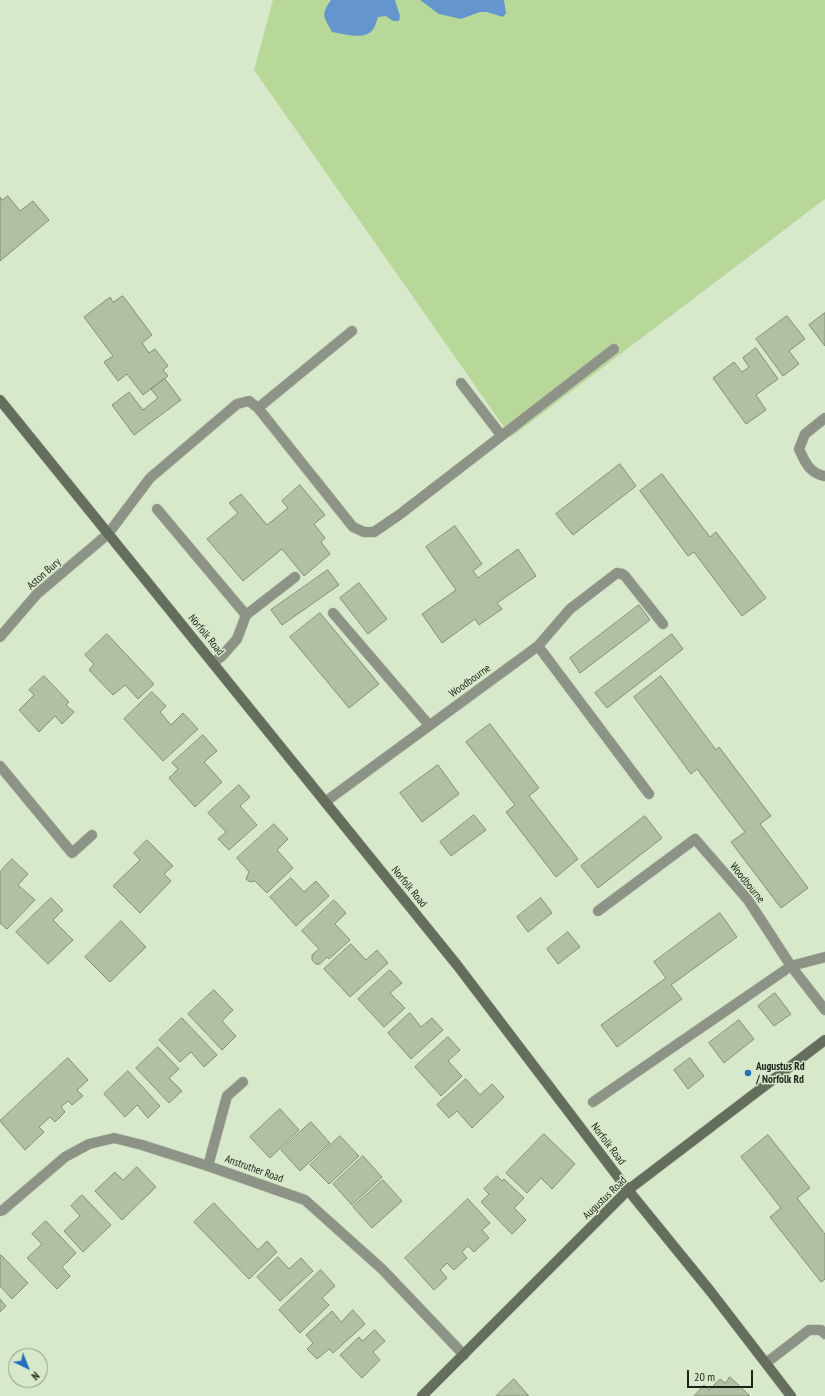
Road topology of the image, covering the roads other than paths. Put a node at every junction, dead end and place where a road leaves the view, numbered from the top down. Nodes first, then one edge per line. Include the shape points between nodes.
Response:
1 (352, 332) dead end
2 (614, 348) dead end
3 (461, 382) dead end
4 (0, 400) edge
5 (258, 408) junction
6 (825, 418) edge
7 (501, 436) junction
8 (825, 476) edge
9 (157, 509) dead end
10 (108, 534) junction
11 (295, 577) dead end
12 (333, 613) dead end
13 (246, 615) junction
14 (663, 624) dead end
15 (0, 637) edge
16 (538, 646) junction
17 (213, 663) junction
18 (429, 725) junction
19 (0, 766) edge
20 (649, 794) dead end
21 (325, 802) junction
22 (92, 835) dead end
23 (598, 912) dead end
24 (825, 957) edge
25 (791, 966) junction
26 (825, 1010) edge
27 (825, 1040) edge
28 (243, 1082) dead end
29 (592, 1102) dead end
30 (208, 1166) junction
31 (628, 1190) junction
32 (0, 1211) edge
33 (825, 1334) edge
34 (464, 1355) junction
35 (766, 1363) junction
36 (422, 1396) edge
37 (791, 1396) edge

1 - 5 street
2 - 7 street
3 - 7 street
4 - 10 main road, Norfolk Road
5 - 7 street via 353,527 364,532 374,532 399,515
5 - 10 street, Aston Bury via 249,401 237,404 150,478
6 - 8 street via 805,434 799,449 805,464 818,475
9 - 13 street
10 - 15 street, Aston Bury via 37,594
10 - 17 main road, Norfolk Road
11 - 13 street
12 - 18 street
13 - 17 street via 237,639
14 - 16 street, Woodbourne via 625,576 617,574 570,609
16 - 18 street, Woodbourne
16 - 20 street
17 - 21 main road, Norfolk Road
18 - 21 street, Woodbourne
19 - 22 street via 72,853
21 - 31 main road, Norfolk Road via 457,965
23 - 25 street, Woodbourne via 695,839 748,900
24 - 25 street
25 - 26 street, Woodbourne
25 - 29 street
27 - 31 main road, Augustus Road
28 - 30 street via 227,1096
30 - 32 street, Anstruther Road via 114,1138 89,1144 65,1157
30 - 34 street, Anstruther Road via 305,1200 382,1269
31 - 34 main road, Augustus Road
31 - 35 main road, Norfolk Road
33 - 35 street via 821,1330 809,1330
34 - 36 main road, Augustus Road
35 - 37 main road, Norfolk Road

